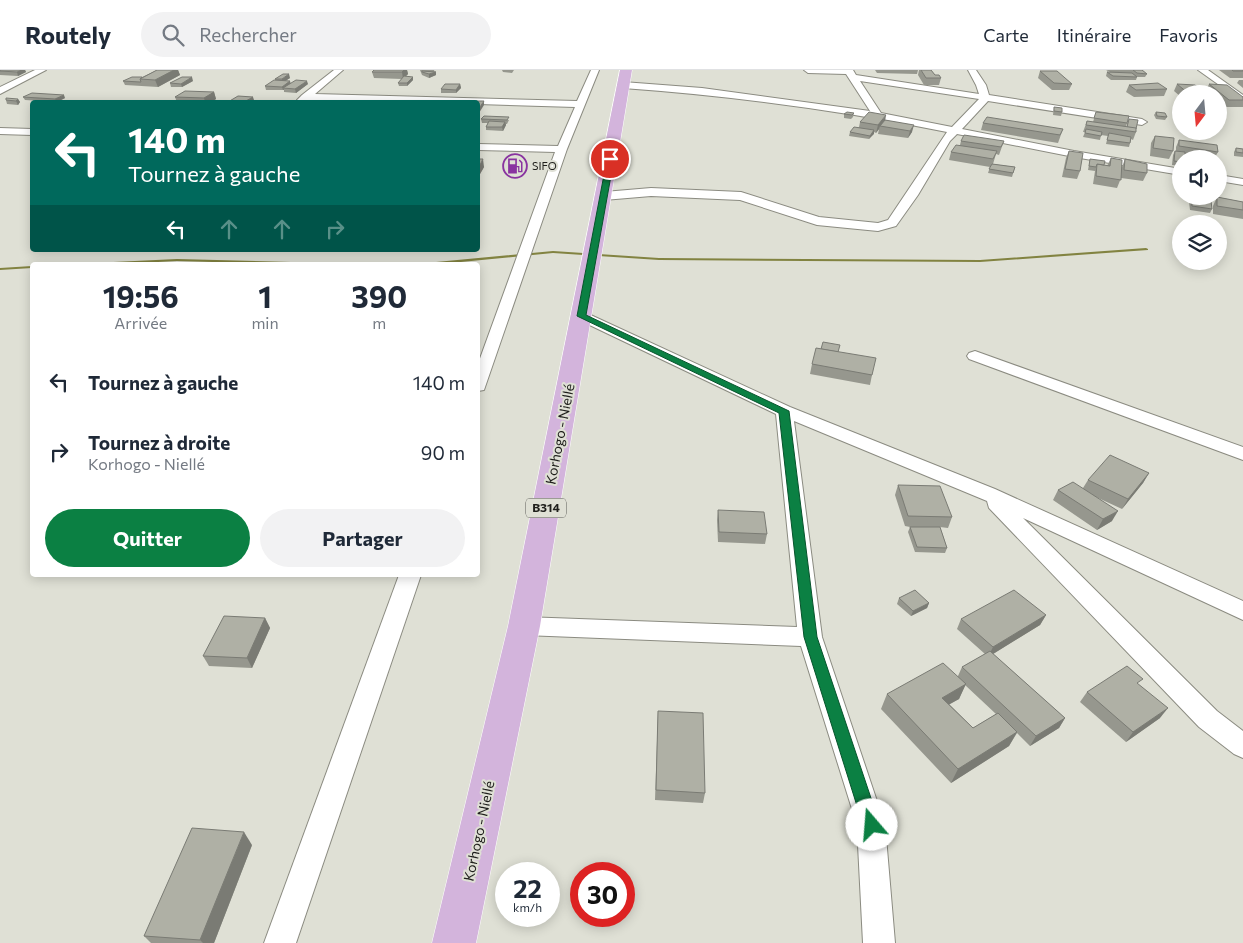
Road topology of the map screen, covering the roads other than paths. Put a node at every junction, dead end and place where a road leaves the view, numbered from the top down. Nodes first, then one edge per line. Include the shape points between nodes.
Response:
1 (42, 70) edge
2 (339, 70) edge
3 (595, 70) edge
4 (808, 70) edge
5 (972, 70) edge
6 (1202, 70) edge
7 (850, 72) edge
8 (624, 77) edge
9 (0, 91) edge
10 (985, 99) junction
11 (1243, 99) edge
12 (302, 100) edge
13 (480, 103) edge
14 (580, 104) junction
15 (878, 115) junction
16 (1142, 122) dead end
17 (955, 130) junction
18 (0, 131) edge
19 (30, 132) edge
20 (480, 147) edge
21 (562, 149) junction
22 (1172, 170) edge
23 (1227, 179) edge
24 (1243, 182) edge
25 (604, 196) junction
26 (582, 316) junction
27 (975, 356) dead end
28 (480, 380) edge
29 (784, 411) junction
30 (1243, 454) edge
31 (988, 494) junction
32 (409, 577) edge
33 (1243, 611) edge
34 (524, 626) junction
35 (810, 637) junction
36 (1243, 746) edge
37 (280, 943) edge
38 (454, 943) edge
39 (879, 943) edge

1 - 9 street
2 - 12 street
3 - 14 street
4 - 7 street
5 - 10 street
6 - 11 street
7 - 10 street
7 - 15 street
8 - 15 street
8 - 25 main road, Korhogo - Niellé / B314
10 - 16 street
10 - 17 street
13 - 14 street
14 - 21 street
15 - 17 street
17 - 22 street
17 - 25 street via 892,223 878,228 816,221 741,196 651,192
18 - 19 street
20 - 21 street
21 - 28 street
23 - 24 street
25 - 26 main road, Korhogo - Niellé / B314
26 - 29 street
26 - 34 main road, Korhogo - Niellé / B314
27 - 30 street
29 - 31 street
29 - 35 street
31 - 33 street
31 - 36 street via 1208,719
32 - 37 street
34 - 35 street
34 - 38 main road, Korhogo - Niellé / B314
35 - 39 street via 872,825

